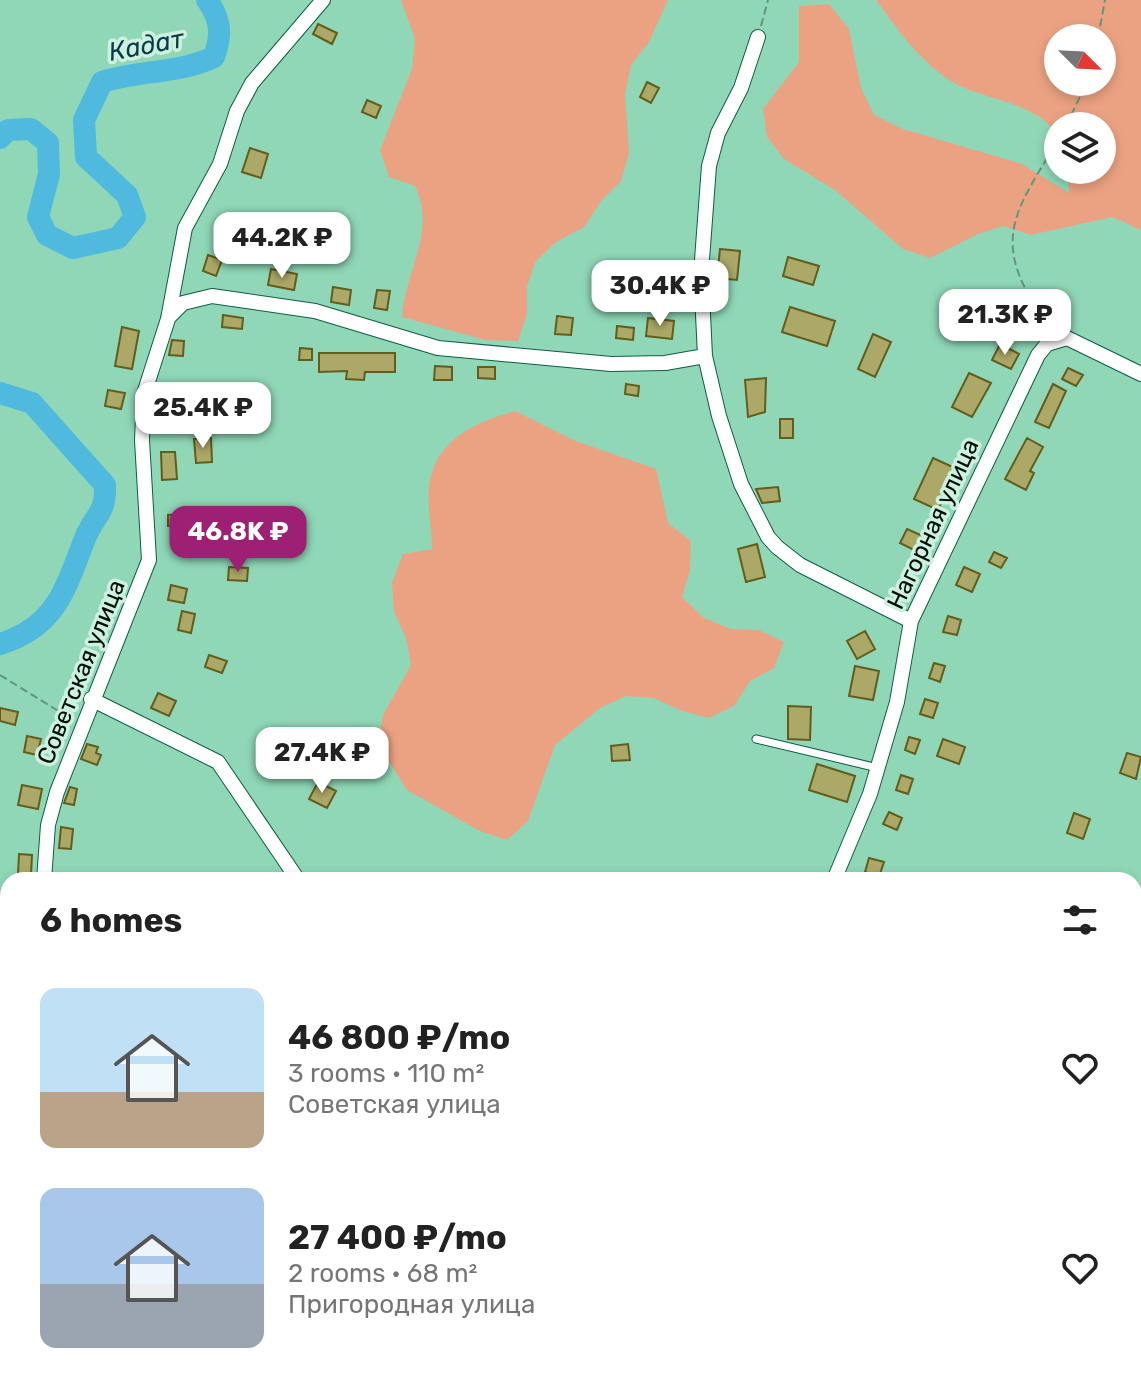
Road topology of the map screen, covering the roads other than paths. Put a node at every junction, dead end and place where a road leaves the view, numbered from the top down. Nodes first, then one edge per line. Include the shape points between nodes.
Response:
1 (323, 0) edge
2 (758, 37) road end
3 (168, 319) junction
4 (705, 356) junction
5 (1141, 374) edge
6 (911, 621) junction
7 (91, 699) junction
8 (756, 739) dead end
9 (878, 768) junction
10 (45, 872) edge
11 (293, 872) edge
12 (838, 872) edge

1 - 3 street, Советская улица via 252,83 237,111 220,164 185,228
2 - 4 street via 709,166 701,273
3 - 4 street via 183,303 212,296 315,311 438,348 611,364
3 - 7 street, Советская улица via 150,366 142,416 149,560
4 - 6 street via 741,484 768,537 800,565
5 - 6 street, Нагорная улица via 1078,341 1057,338 1038,355
6 - 9 street, Нагорная улица via 897,702
7 - 10 street, Советская улица via 48,825
7 - 11 street via 218,762
8 - 9 lane
9 - 12 street, Нагорная улица

